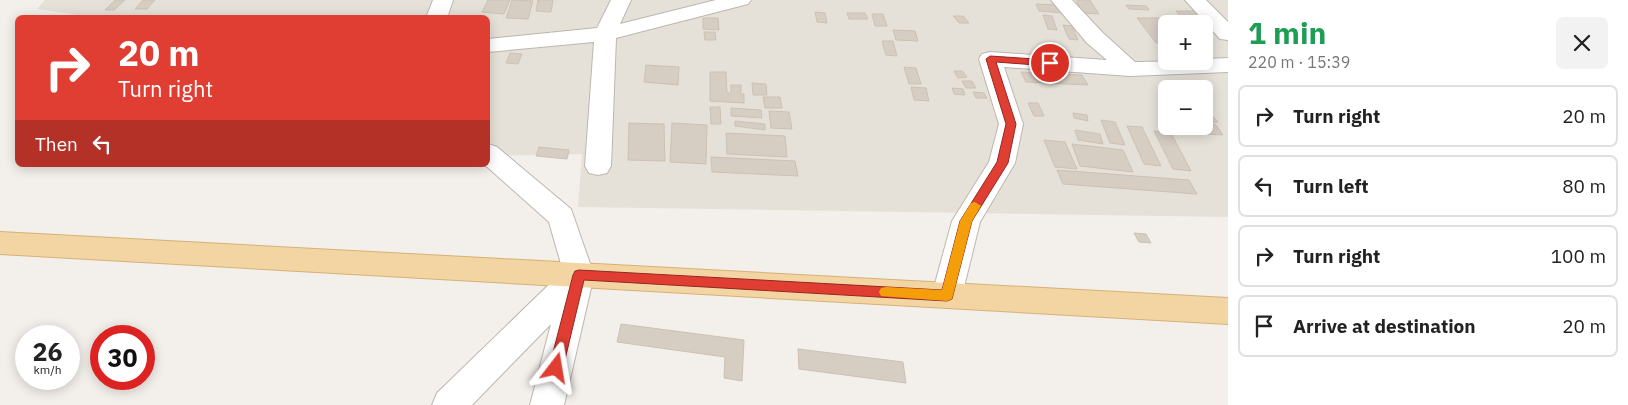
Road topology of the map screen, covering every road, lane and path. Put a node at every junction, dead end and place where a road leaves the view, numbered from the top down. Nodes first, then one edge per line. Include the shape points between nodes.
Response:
1 (443, 0) edge
2 (621, 0) edge
3 (740, 0) edge
4 (1061, 0) edge
5 (1196, 0) edge
6 (437, 15) edge
7 (605, 34) junction
8 (1228, 34) edge
9 (490, 44) edge
10 (1228, 65) edge
11 (1130, 69) junction
12 (490, 155) edge
13 (598, 166) dead end
14 (0, 243) edge
15 (579, 275) junction
16 (947, 295) junction
17 (1228, 311) edge
18 (449, 405) edge
19 (547, 405) edge

1 - 6 street
2 - 7 street
3 - 7 street
4 - 11 street via 1095,38
5 - 8 street
7 - 9 street
7 - 13 street
10 - 11 street
11 - 16 street via 990,59 1011,124 1002,163 966,221
12 - 15 street via 561,217
14 - 15 main road
15 - 16 main road
15 - 18 street
15 - 19 street
16 - 17 main road

